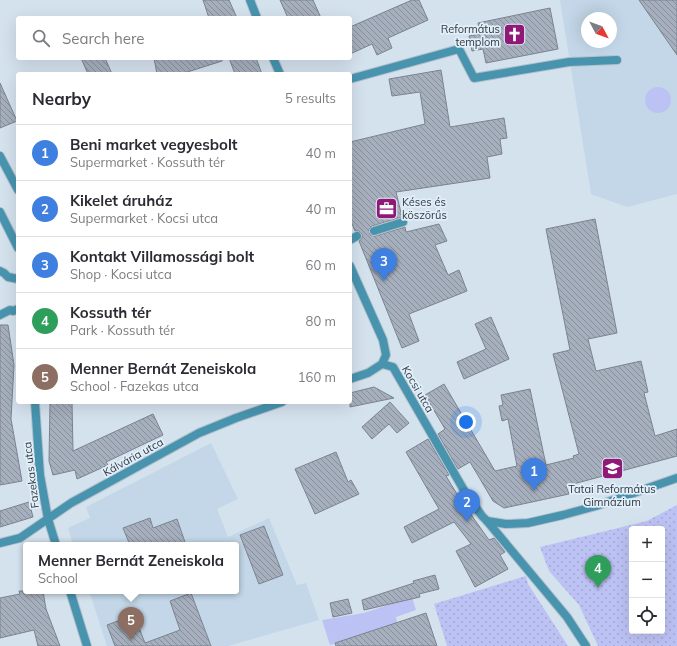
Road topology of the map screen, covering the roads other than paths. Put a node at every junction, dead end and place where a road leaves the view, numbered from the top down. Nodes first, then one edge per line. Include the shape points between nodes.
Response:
1 (250, 0) edge
2 (256, 16) edge
3 (274, 60) edge
4 (617, 60) dead end
5 (279, 72) edge
6 (352, 78) edge
7 (0, 156) edge
8 (16, 186) edge
9 (0, 212) edge
10 (403, 222) dead end
11 (374, 231) dead end
12 (16, 244) edge
13 (352, 270) edge
14 (0, 272) edge
15 (16, 279) edge
16 (16, 309) edge
17 (0, 315) edge
18 (382, 364) junction
19 (352, 378) edge
20 (35, 404) edge
21 (276, 404) edge
22 (677, 478) edge
23 (48, 519) junction
24 (487, 520) junction
25 (55, 542) edge
26 (0, 543) edge
27 (71, 594) edge
28 (87, 646) edge
29 (586, 646) edge

1 - 2 street
3 - 5 street
4 - 6 street via 569,62 474,78 459,49
7 - 8 street
9 - 12 street
10 - 11 street
13 - 18 street via 383,340 386,355
14 - 15 street
16 - 17 street
18 - 19 street via 368,373
18 - 24 street, Kocsi utca via 393,367 465,492
20 - 23 street, Fazekas utca via 40,475
21 - 23 street, Kálvária utca via 199,433 71,503
22 - 24 street via 596,506 528,523 506,524
23 - 25 street, Fazekas utca
23 - 26 street, Kálvária utca via 20,538
24 - 29 street, Kocsi utca via 567,617
27 - 28 street

